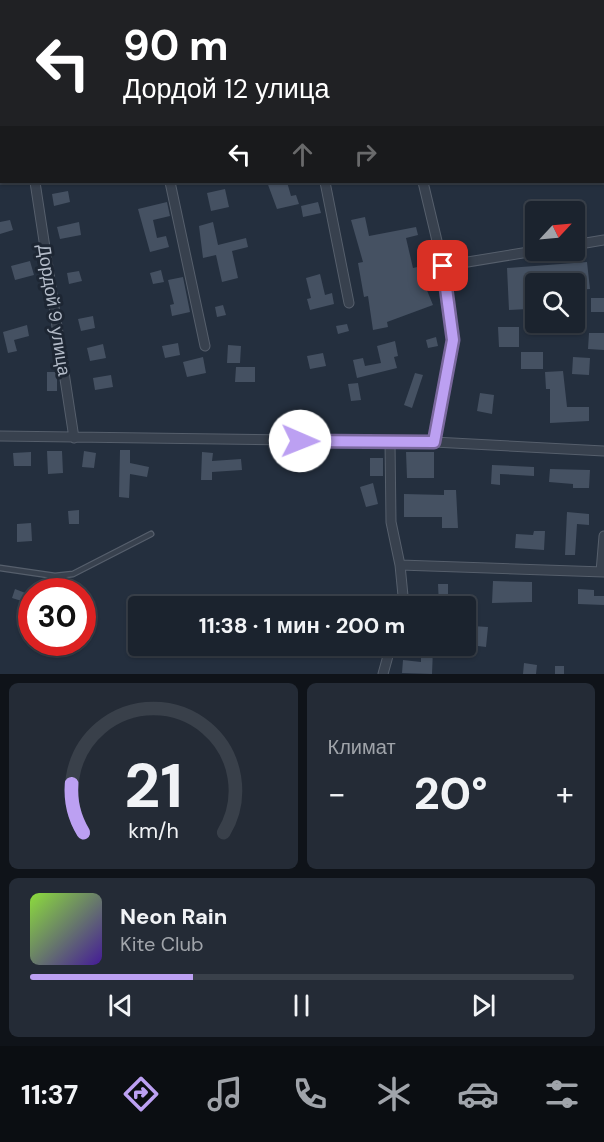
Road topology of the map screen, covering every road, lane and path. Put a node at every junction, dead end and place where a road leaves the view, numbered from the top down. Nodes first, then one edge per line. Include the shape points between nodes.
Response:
1 (35, 183) edge
2 (170, 183) edge
3 (325, 183) edge
4 (423, 183) edge
5 (604, 240) edge
6 (585, 243) edge
7 (525, 253) edge
8 (443, 266) junction
9 (349, 303) dead end
10 (205, 346) dead end
11 (0, 436) edge
12 (74, 438) junction
13 (390, 442) junction
14 (434, 442) junction
15 (604, 451) edge
16 (151, 534) dead end
17 (604, 536) edge
18 (400, 565) junction
19 (0, 567) edge
20 (603, 572) edge
21 (403, 596) edge
22 (388, 656) edge
23 (383, 674) edge

1 - 12 street, Дордой 9 улица
2 - 10 street
3 - 9 street
4 - 8 street
5 - 6 street
7 - 8 street
8 - 14 street via 453,340
11 - 12 street
12 - 13 street
13 - 14 street
13 - 18 street via 391,522
14 - 15 street
16 - 19 lane via 73,574 55,576
17 - 20 street
18 - 20 street
18 - 21 street
22 - 23 street

